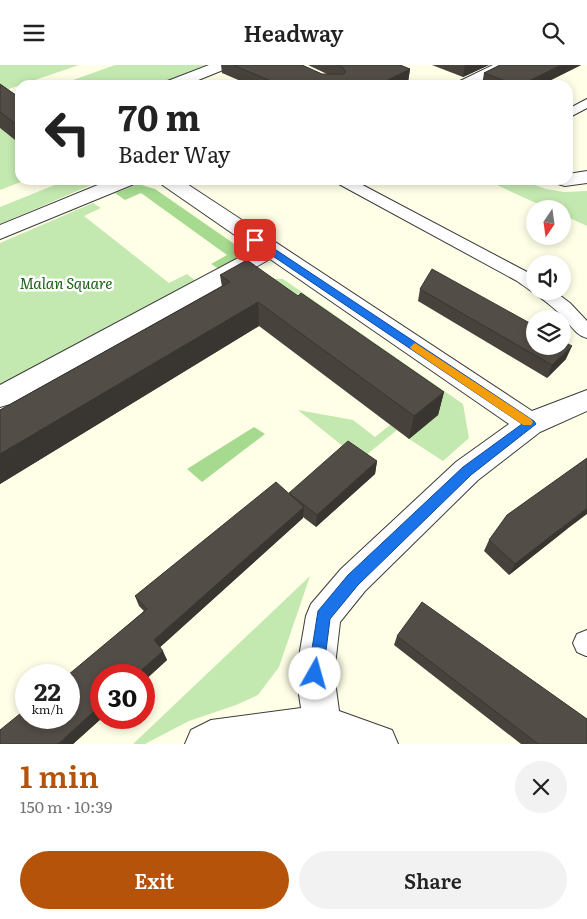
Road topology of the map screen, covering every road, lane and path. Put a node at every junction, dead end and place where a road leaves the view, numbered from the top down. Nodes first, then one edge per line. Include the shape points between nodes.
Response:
1 (223, 65) edge
2 (505, 65) edge
3 (184, 80) edge
4 (474, 80) edge
5 (587, 103) edge
6 (573, 111) edge
7 (587, 177) edge
8 (573, 179) edge
9 (115, 185) edge
10 (175, 185) edge
11 (351, 185) edge
12 (0, 233) edge
13 (270, 250) junction
14 (526, 279) edge
15 (554, 300) edge
16 (587, 332) edge
17 (0, 397) edge
18 (587, 400) edge
19 (530, 424) junction
20 (322, 725) junction
21 (205, 744) edge
22 (378, 744) edge

1 - 3 street
2 - 4 street
5 - 6 lane
7 - 8 street
9 - 12 street
10 - 13 street
11 - 14 lane
13 - 17 street
13 - 19 street
15 - 16 lane
18 - 19 street
19 - 20 street via 467,471 353,580 323,616 315,674
20 - 21 street via 211,739
20 - 22 street

